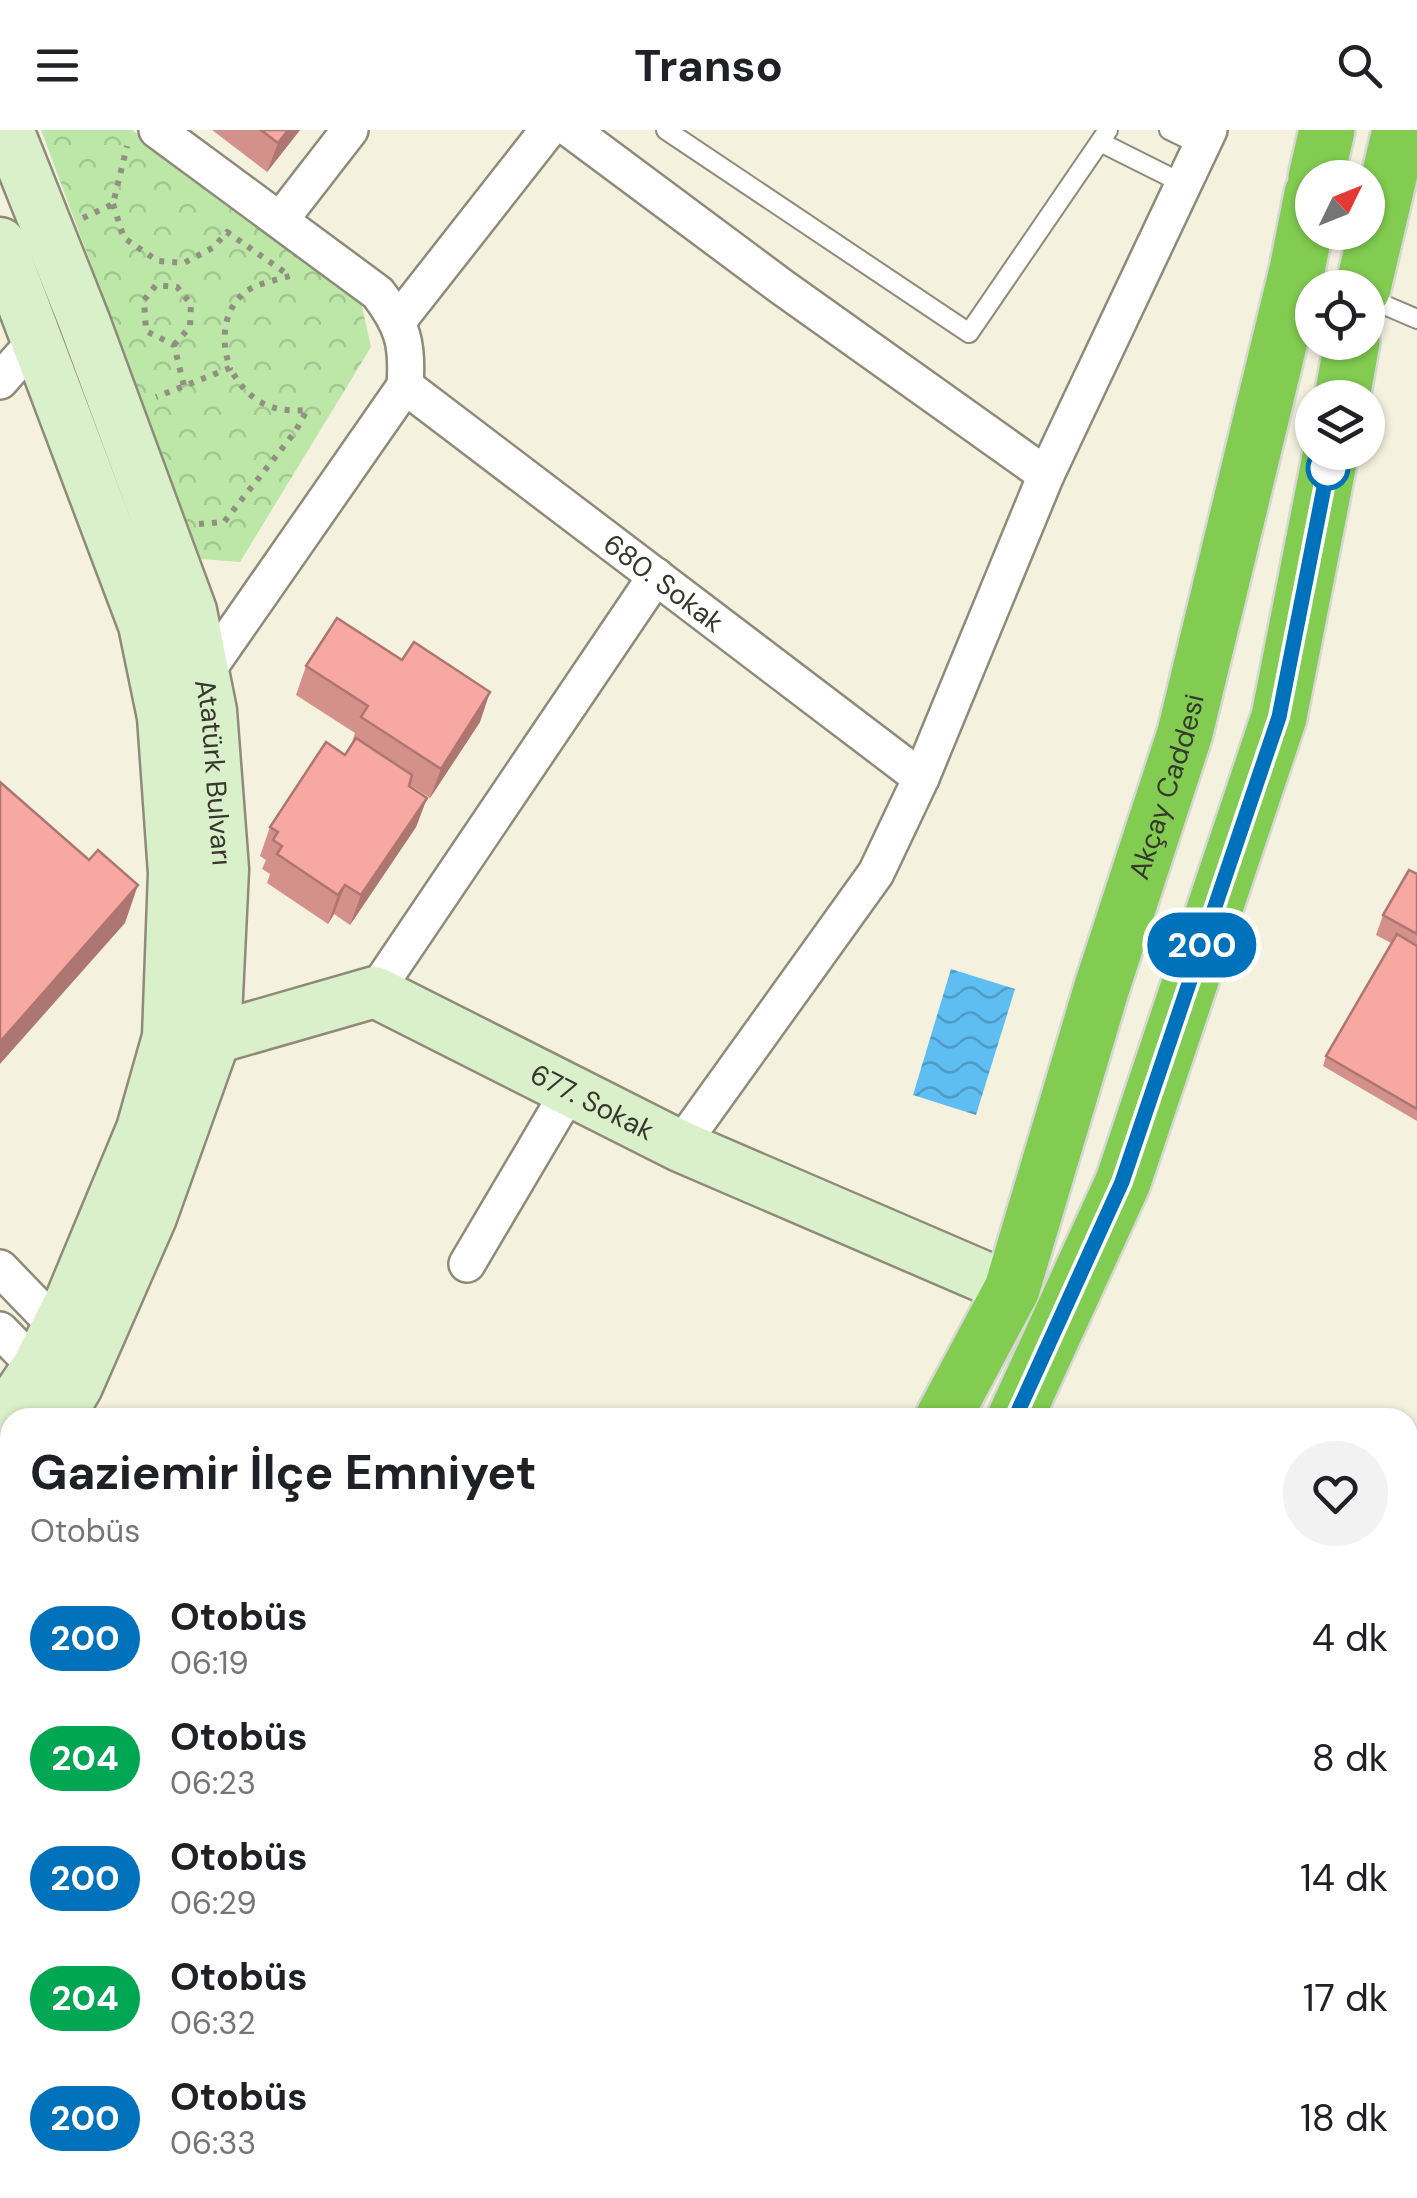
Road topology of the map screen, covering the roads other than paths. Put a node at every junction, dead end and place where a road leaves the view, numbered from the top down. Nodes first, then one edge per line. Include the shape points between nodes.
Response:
1 (8, 130) edge
2 (157, 130) edge
3 (350, 130) edge
4 (548, 130) edge
5 (572, 130) edge
6 (666, 130) edge
7 (1170, 130) edge
8 (1326, 130) edge
9 (1400, 130) edge
10 (1104, 136) edge
11 (1205, 138) edge
12 (1320, 160) edge
13 (1184, 184) junction
14 (280, 219) junction
15 (0, 242) edge
16 (1302, 250) edge
17 (1367, 270) edge
18 (1385, 305) edge
19 (1417, 319) edge
20 (398, 321) junction
21 (38, 338) junction
22 (0, 381) edge
23 (405, 386) junction
24 (1327, 470) edge
25 (1046, 474) junction
26 (656, 576) junction
27 (206, 672) junction
28 (922, 778) junction
29 (374, 992) junction
30 (192, 1037) junction
31 (568, 1093) junction
32 (680, 1146) junction
33 (466, 1264) dead end
34 (0, 1268) edge
35 (1012, 1289) junction
36 (0, 1330) edge
37 (47, 1348) junction
38 (10, 1408) edge
39 (64, 1408) edge
40 (948, 1408) edge
41 (1020, 1408) edge

1 - 27 street, Atatürk Bulvarı via 184,593
2 - 14 street
3 - 14 street
4 - 20 street
5 - 25 street
6 - 10 lane via 969,333
7 - 11 lane
8 - 12 highway
9 - 17 highway
10 - 13 lane
11 - 13 street
13 - 25 street
14 - 20 street via 378,293
15 - 21 street, Atatürk Bulvarı
16 - 35 highway, Akçay Caddesi via 1184,732
18 - 19 lane
20 - 23 street via 407,354
21 - 22 street
21 - 30 street, Atatürk Bulvarı via 144,625 163,716
23 - 26 street, 680. Sokak
23 - 27 street
24 - 41 highway via 1279,717 1122,1182
25 - 28 street
26 - 28 street, 680. Sokak
26 - 29 street
27 - 30 street, Atatürk Bulvarı via 224,870
28 - 32 street via 876,873
29 - 30 street
29 - 31 street, 677. Sokak
30 - 37 street, Atatürk Bulvarı via 142,1129
30 - 39 street, Atatürk Bulvarı via 152,1217
31 - 32 street, 677. Sokak
31 - 33 street
32 - 35 street, 677. Sokak
34 - 37 street
35 - 40 highway, Akçay Caddesi
36 - 37 street
37 - 38 street, Atatürk Bulvarı

